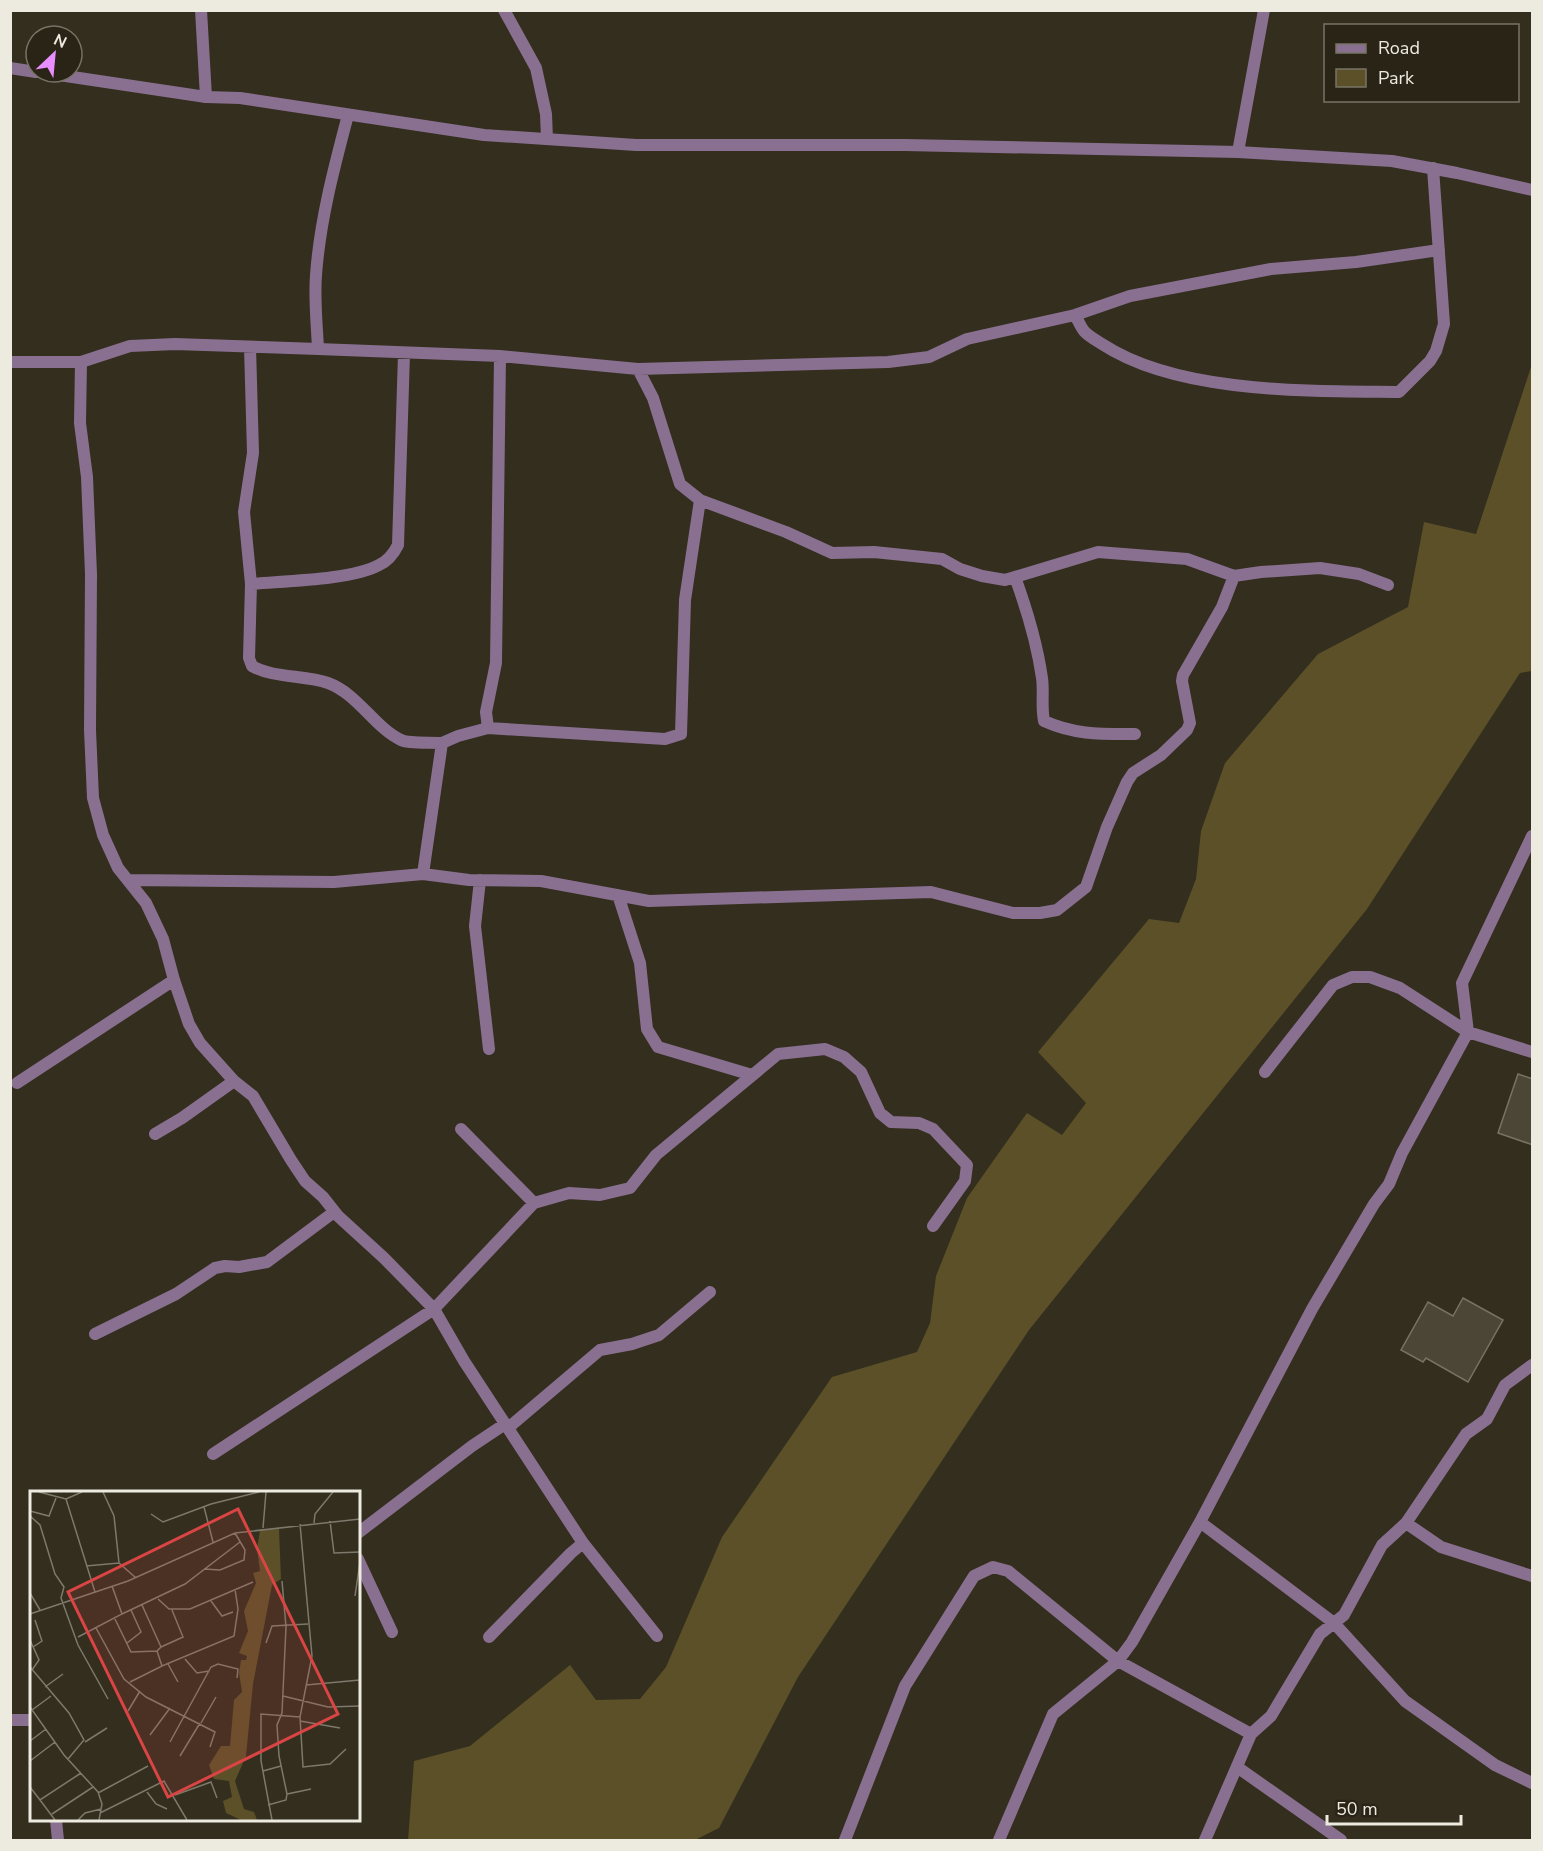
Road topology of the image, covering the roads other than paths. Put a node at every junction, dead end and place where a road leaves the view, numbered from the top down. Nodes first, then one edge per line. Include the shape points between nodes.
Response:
1 (201, 10) edge
2 (504, 10) edge
3 (1264, 10) edge
4 (84, 79) edge
5 (206, 97) junction
6 (348, 116) junction
7 (547, 139) junction
8 (1238, 152) junction
9 (1433, 168) junction
10 (1533, 190) edge
11 (1439, 250) junction
12 (1075, 315) junction
13 (250, 347) junction
14 (318, 349) junction
15 (404, 354) junction
16 (500, 356) junction
17 (10, 362) edge
18 (81, 362) junction
19 (638, 369) junction
20 (700, 500) junction
21 (1234, 576) junction
22 (1015, 577) junction
23 (251, 584) junction
24 (1388, 585) dead end
25 (488, 728) junction
26 (1135, 734) dead end
27 (442, 743) junction
28 (1533, 836) edge
29 (423, 874) junction
30 (128, 880) junction
31 (480, 880) junction
32 (618, 895) junction
33 (174, 980) junction
34 (1468, 1032) junction
35 (489, 1048) dead end
36 (1533, 1052) edge
37 (1265, 1072) dead end
38 (752, 1076) junction
39 (234, 1081) junction
40 (17, 1083) dead end
41 (461, 1129) dead end
42 (155, 1134) dead end
43 (534, 1203) junction
44 (334, 1212) junction
45 (933, 1226) dead end
46 (710, 1292) dead end
47 (434, 1310) junction
48 (95, 1334) dead end
49 (1533, 1365) edge
50 (507, 1426) junction
51 (213, 1454) dead end
52 (1200, 1522) junction
53 (1406, 1523) junction
54 (360, 1531) edge
55 (583, 1543) junction
56 (360, 1564) edge
57 (1533, 1576) edge
58 (1334, 1623) junction
59 (392, 1632) dead end
60 (657, 1636) dead end
61 (489, 1637) dead end
62 (1118, 1661) junction
63 (10, 1720) edge
64 (30, 1720) edge
65 (1251, 1734) junction
66 (1237, 1767) junction
67 (1533, 1784) edge
68 (56, 1821) edge
69 (58, 1840) edge
70 (845, 1840) edge
71 (999, 1840) edge
72 (1205, 1840) edge
73 (1341, 1840) edge

1 - 5 street
2 - 7 street via 536,68
3 - 8 street
4 - 5 street
5 - 6 street via 240,98
6 - 7 street via 484,135
6 - 14 street via 324,208 316,278
7 - 8 street via 636,145 905,145
8 - 9 street via 1392,161
9 - 10 street
9 - 11 street
11 - 12 street via 1271,269 1130,296
11 - 12 street via 1444,324 1430,362 1399,392 1294,391 1193,379 1117,354 1085,333
12 - 19 street via 967,339 929,357 888,362
13 - 14 street
13 - 18 street via 130,346
13 - 23 street via 252,453 244,512
14 - 15 street
15 - 16 street
15 - 23 street via 395,550 380,565 357,574
16 - 19 street
16 - 25 street via 496,663 486,712
17 - 18 street
18 - 30 street via 80,423 87,477 91,574 93,798 103,835
19 - 20 street via 653,398 680,484
20 - 22 street via 832,553 874,552 942,559 982,576 1005,580
20 - 25 street via 685,600 681,734 665,740
21 - 22 street via 1187,559 1098,552
21 - 24 street via 1320,568 1359,574
21 - 32 street via 1222,607 1182,681 1190,723 1187,730 1161,755 1133,773 1107,827 1086,887 1057,910 1013,913 931,892 649,901
22 - 26 street via 1033,630 1043,681 1044,721 1091,734
23 - 27 street via 252,666 330,684 402,740
25 - 27 street
27 - 29 street
28 - 34 street via 1462,983
29 - 30 street via 334,882
29 - 31 street
30 - 33 street via 146,903 163,939
31 - 32 street via 541,881
31 - 35 street via 475,926
32 - 38 street via 640,963 647,1029 658,1047
33 - 39 street via 200,1043
33 - 40 street
34 - 36 street
34 - 37 street via 1400,988 1370,977 1352,977 1333,985
34 - 52 street via 1389,1184 1312,1309
38 - 43 street via 656,1155 630,1188 600,1195 569,1193
38 - 45 street via 778,1054 825,1049 844,1057 861,1072 880,1113 891,1122 919,1123 933,1129 967,1165 965,1181
39 - 42 street
39 - 44 street via 254,1096 300,1174
41 - 43 street
43 - 47 street
44 - 47 street
44 - 48 street via 267,1262 215,1268 176,1294
46 - 50 street via 659,1335 600,1350
47 - 50 street
47 - 51 street
49 - 53 street via 1505,1385 1487,1419 1466,1434
50 - 54 street via 472,1446
50 - 55 street
52 - 58 street
52 - 62 street
53 - 57 street via 1442,1547
53 - 58 street via 1382,1545 1344,1615
55 - 60 street
55 - 61 street
56 - 59 street
58 - 65 street via 1320,1634 1271,1716
58 - 67 street via 1405,1701 1495,1765
62 - 65 street
62 - 70 street via 1008,1571 993,1567 974,1576 905,1686
62 - 71 street via 1053,1714
63 - 64 street
65 - 66 street
66 - 72 street
66 - 73 street
68 - 69 street

